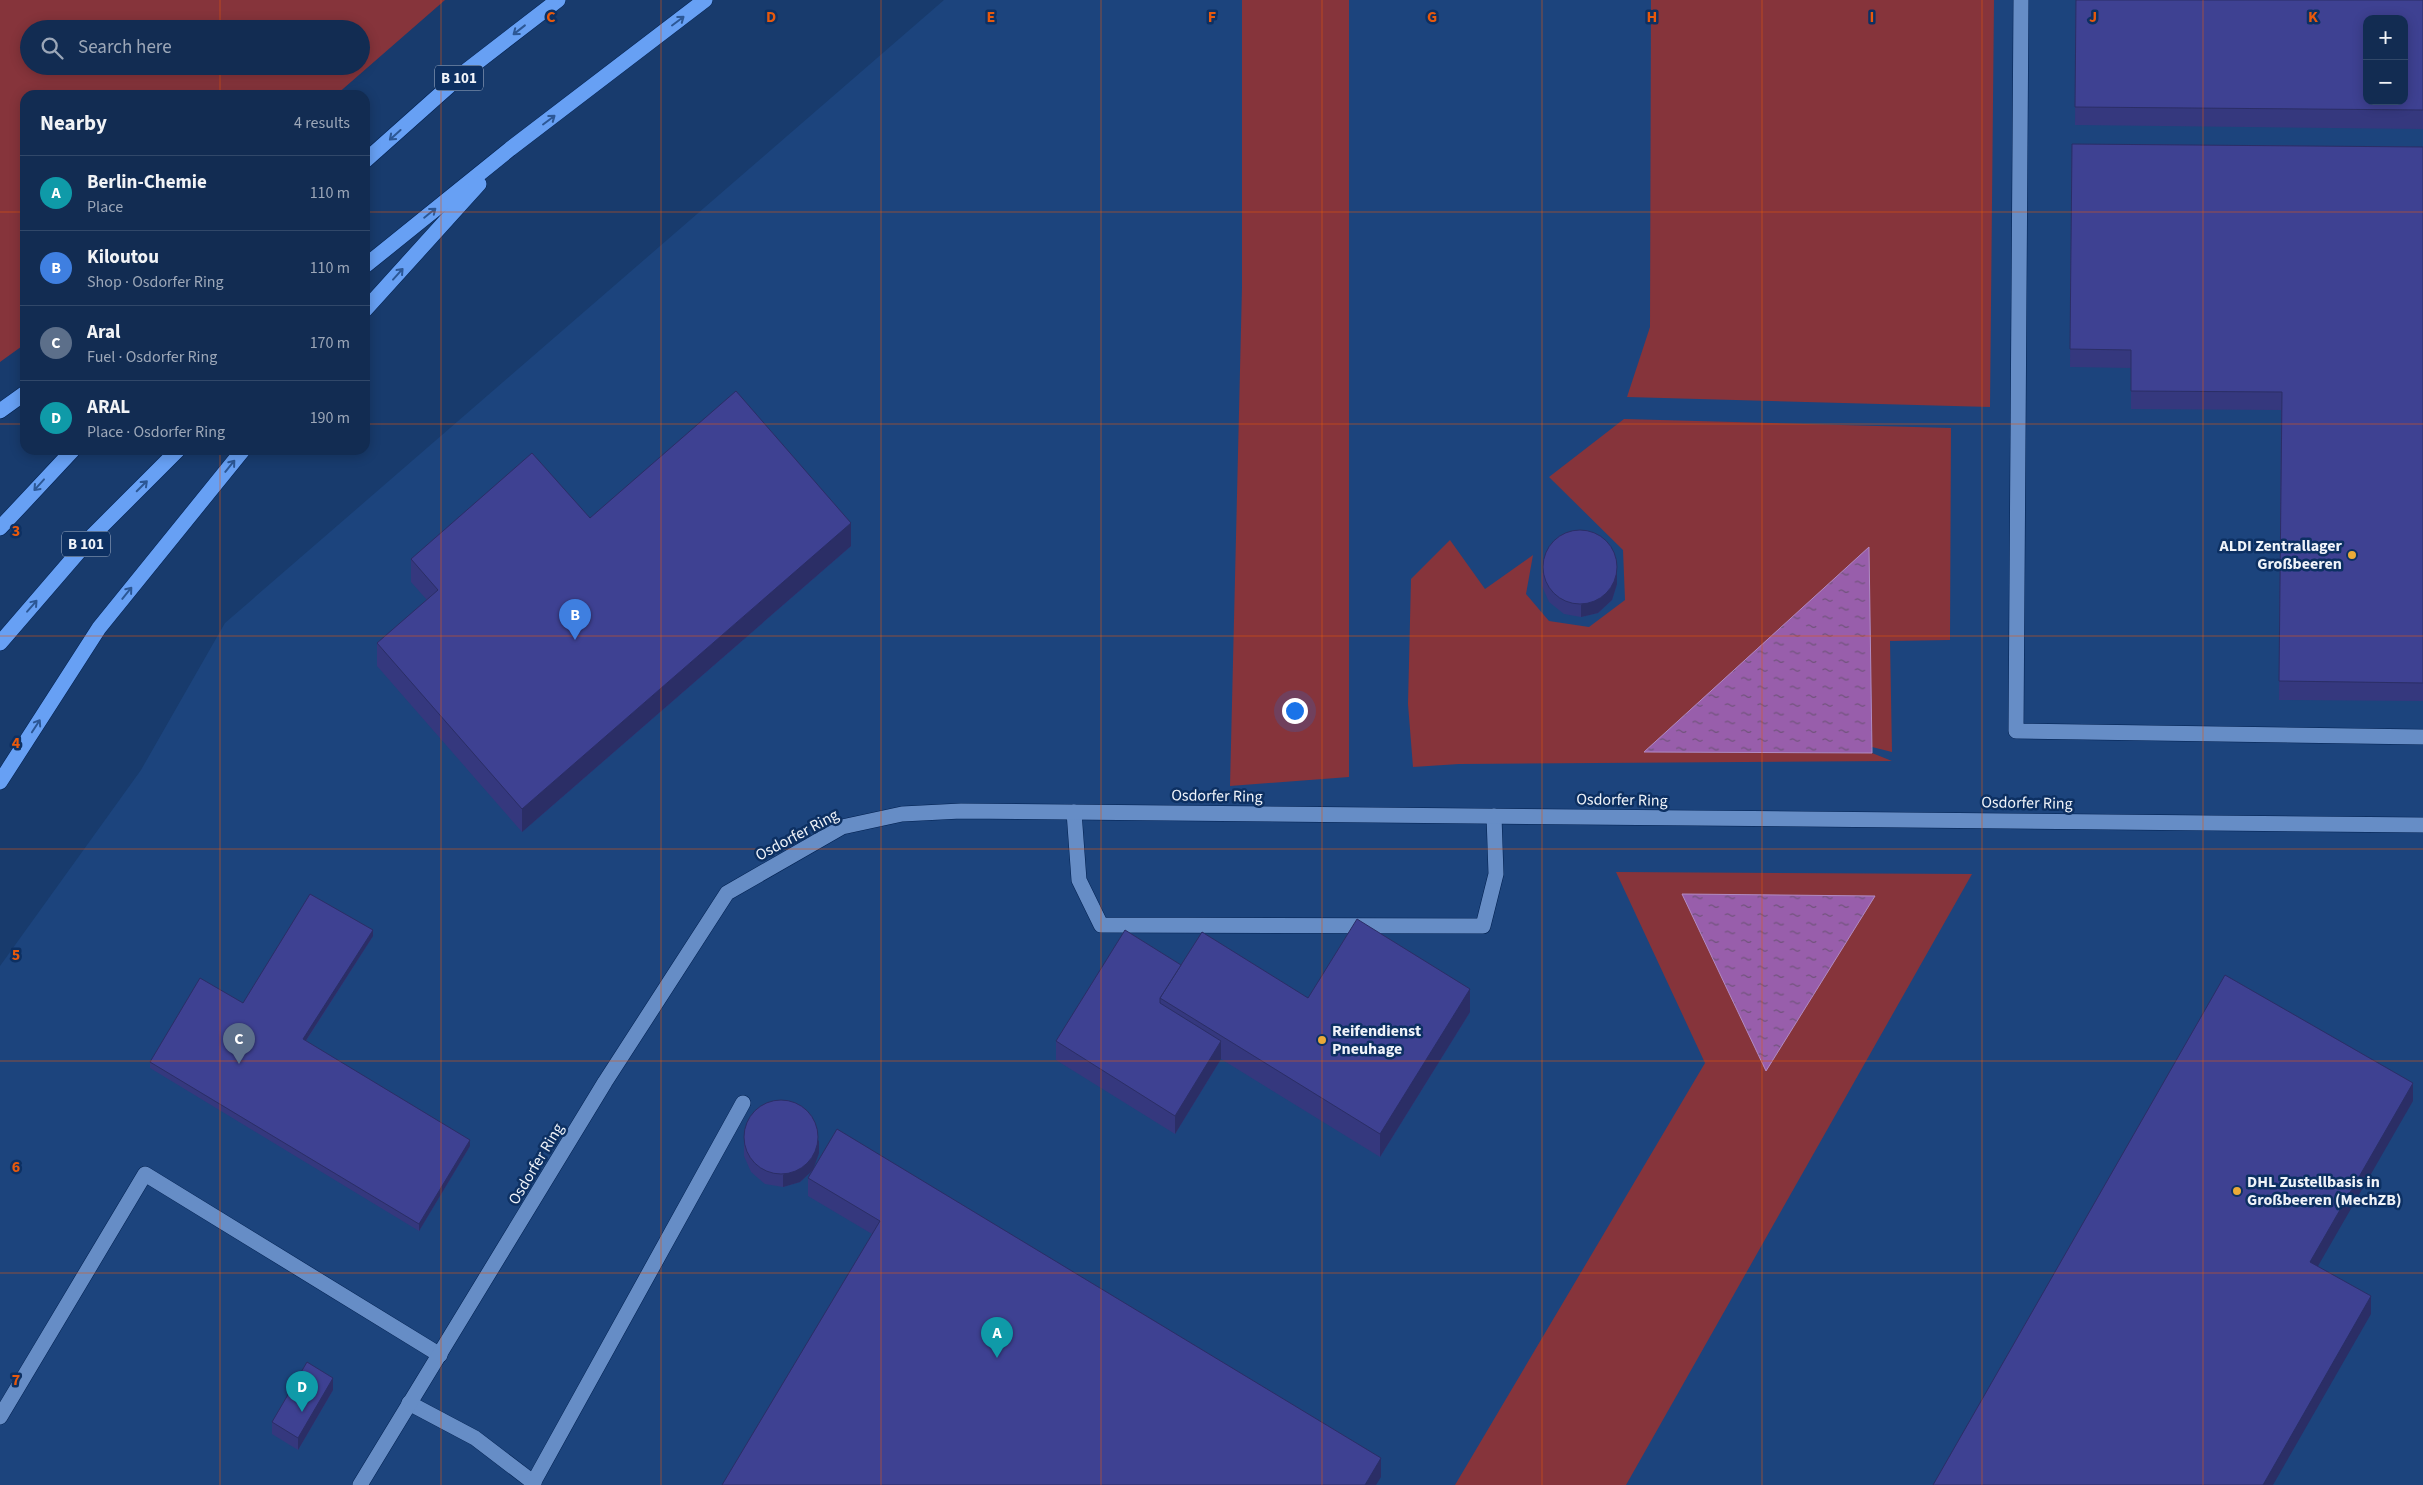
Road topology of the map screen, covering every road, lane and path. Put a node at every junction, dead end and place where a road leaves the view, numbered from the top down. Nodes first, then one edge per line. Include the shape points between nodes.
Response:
1 (558, 0) edge
2 (705, 0) edge
3 (2021, 0) edge
4 (510, 149) junction
5 (370, 157) edge
6 (370, 262) edge
7 (370, 304) edge
8 (20, 397) edge
9 (0, 411) edge
10 (68, 455) edge
11 (173, 455) edge
12 (239, 455) edge
13 (0, 528) edge
14 (0, 643) edge
15 (2423, 737) edge
16 (0, 782) edge
17 (1074, 812) junction
18 (1494, 816) junction
19 (2423, 825) edge
20 (743, 1103) dead end
21 (440, 1355) junction
22 (409, 1403) junction
23 (0, 1417) edge
24 (533, 1484) edge
25 (360, 1485) edge

1 -> 5 highway, B 101 via 466,71
4 -> 2 highway
3 - 15 street via 2016,731
6 -> 4 highway
7 -> 4 highway
8 - 9 highway
10 -> 13 highway
14 -> 11 highway, B 101 via 94,534
16 -> 12 highway via 99,628
17 - 18 street, Osdorfer Ring
17 - 18 street via 1079,880 1101,926 1483,926 1496,874
17 - 21 street, Osdorfer Ring via 902,814 842,827 727,893 606,1082
18 - 19 street, Osdorfer Ring
20 - 24 street
21 - 22 street, Osdorfer Ring
21 - 23 street via 144,1174
22 - 24 street via 475,1438
22 - 25 street, Osdorfer Ring

